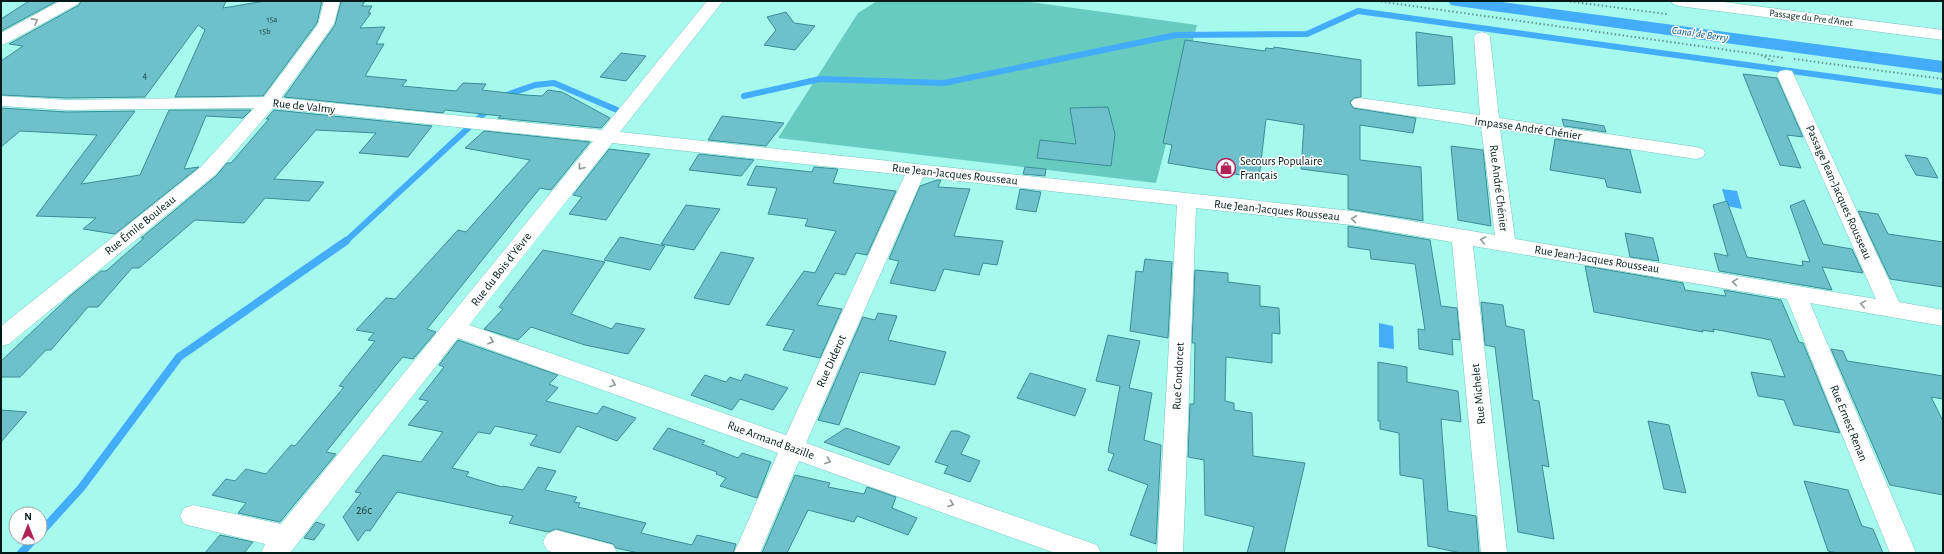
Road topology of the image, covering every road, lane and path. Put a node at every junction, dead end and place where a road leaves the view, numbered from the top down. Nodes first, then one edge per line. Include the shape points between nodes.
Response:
1 (72, 1) edge
2 (332, 1) edge
3 (715, 1) edge
4 (1377, 1) edge
5 (1679, 1) edge
6 (1478, 15) junction
7 (1481, 30) joint
8 (1943, 35) edge
9 (1, 40) edge
10 (1759, 54) junction
11 (1781, 69) joint
12 (1943, 79) edge
13 (1, 101) edge
14 (269, 102) junction
15 (1360, 103) dead end
16 (1490, 123) junction
17 (606, 136) junction
18 (1696, 153) dead end
19 (916, 170) junction
20 (1187, 200) junction
21 (1462, 236) junction
22 (1506, 244) junction
23 (1795, 292) junction
24 (1891, 309) junction
25 (1943, 318) edge
26 (454, 328) junction
27 (1, 338) edge
28 (792, 448) junction
29 (193, 516) dead end
30 (556, 542) dead end
31 (280, 545) edge
32 (604, 553) edge
33 (747, 553) edge
34 (1088, 553) edge
35 (1170, 553) edge
36 (1494, 553) edge
37 (1902, 553) edge

9 -> 1 street
2 - 14 street, Rue Émile Bouleau via 326,24
3 - 17 street, Rue du Bois d'Yèvre
4 - 6 path
5 - 8 street, Passage du Pre d’Anet
6 - 7 path
6 - 10 path
7 - 16 street, Rue André Chénier
10 - 11 path
10 - 12 path
11 - 24 street, Passage Jean-Jacques Rousseau
13 - 14 street, Rue de Valmy via 67,105
14 - 17 street, Rue de Valmy
14 - 27 street, Rue Émile Bouleau via 208,171
15 - 16 street, Impasse André Chénier
16 - 18 street, Impasse André Chénier
16 - 22 street, Rue André Chénier
17 - 19 street, Rue Jean-Jacques Rousseau
17 -> 26 street, Rue du Bois d'Yèvre
19 - 20 street, Rue Jean-Jacques Rousseau
19 - 28 street, Rue Diderot
21 -> 20 street, Rue Jean-Jacques Rousseau via 1352,218
20 - 35 street, Rue Condorcet
22 -> 21 street, Rue Jean-Jacques Rousseau
21 - 36 street, Rue Michelet
23 -> 22 street, Rue Jean-Jacques Rousseau
24 -> 23 street, Rue Jean-Jacques Rousseau
23 - 37 street, Rue Ernest Renan
24 - 25 street, Rue Jean-Jacques Rousseau
26 -> 28 street, Rue Armand Bazille
26 - 31 street, Rue du Bois d'Yèvre
28 - 33 street, Rue Diderot
28 -> 34 street, Rue Armand Bazille
29 - 31 street, Rue du Bois d'Yèvre
30 - 32 street

